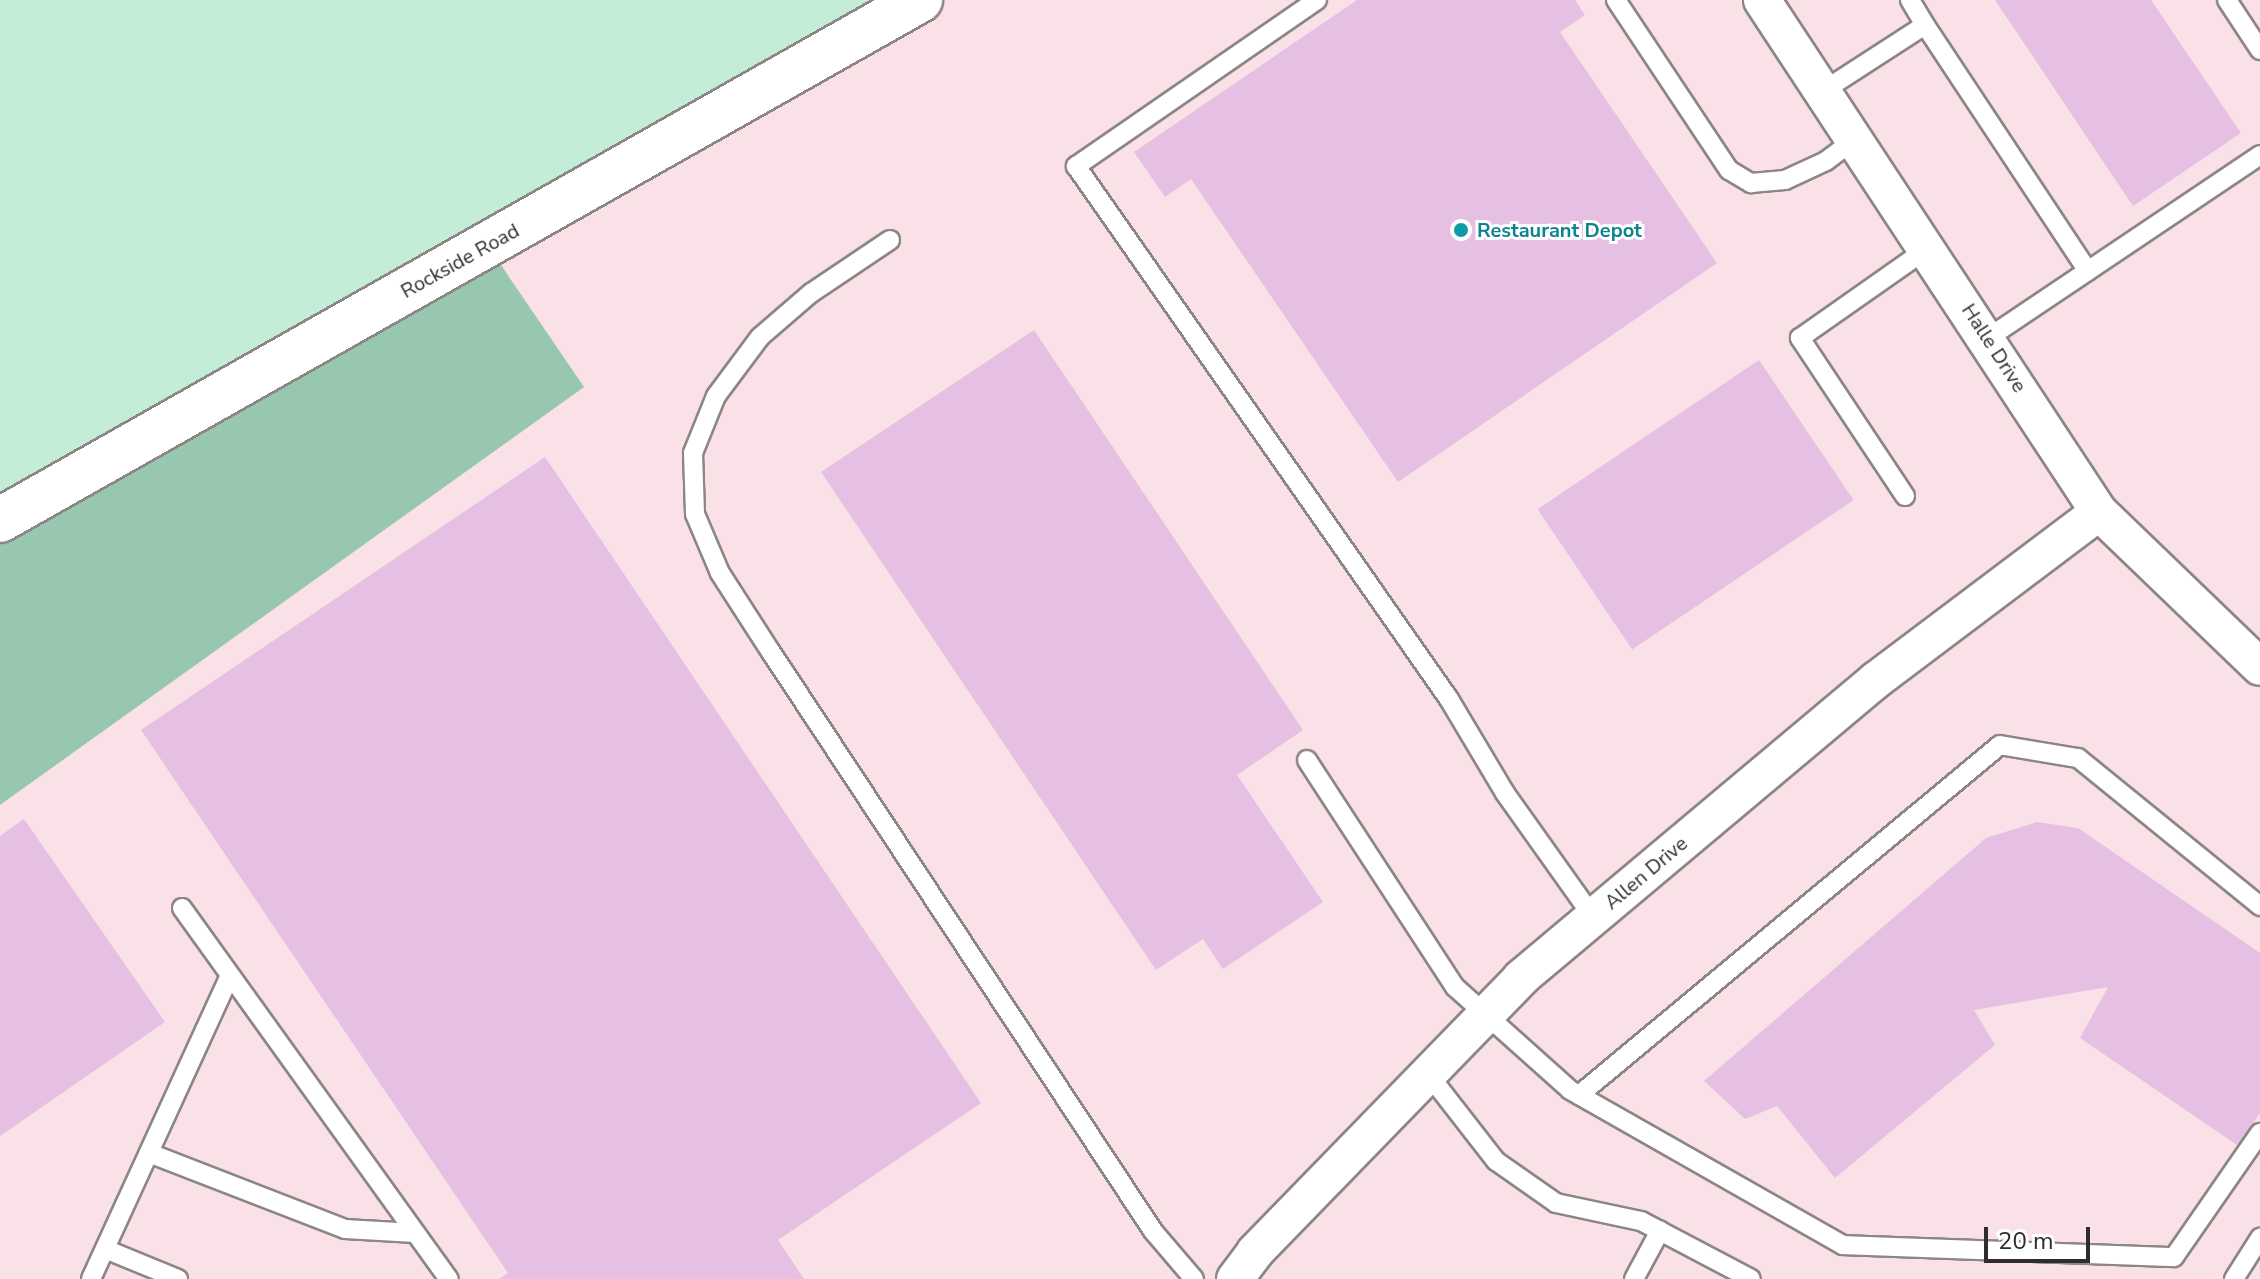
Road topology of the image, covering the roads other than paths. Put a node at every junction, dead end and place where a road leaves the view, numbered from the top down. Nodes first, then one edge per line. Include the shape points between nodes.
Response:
1 (920, 0) edge
2 (1317, 0) edge
3 (1616, 0) edge
4 (1762, 0) edge
5 (1910, 0) edge
6 (2227, 0) edge
7 (1925, 25) junction
8 (2260, 50) edge
9 (1823, 91) junction
10 (1855, 139) junction
11 (2260, 155) edge
12 (890, 240) dead end
13 (1928, 248) junction
14 (2088, 271) junction
15 (1988, 338) junction
16 (1905, 496) dead end
17 (2099, 512) junction
18 (0, 520) edge
19 (2260, 667) edge
20 (1307, 760) dead end
21 (2260, 906) edge
22 (182, 908) dead end
23 (1593, 917) junction
24 (229, 978) junction
25 (1487, 1015) junction
26 (1429, 1075) junction
27 (1579, 1095) junction
28 (2260, 1133) edge
29 (149, 1153) junction
30 (1660, 1231) junction
31 (415, 1233) junction
32 (2260, 1238) edge
33 (105, 1249) junction
34 (91, 1279) edge
35 (178, 1279) edge
36 (449, 1279) edge
37 (1194, 1279) edge
38 (1235, 1279) edge
39 (1634, 1279) edge
40 (1751, 1279) edge
41 (2234, 1279) edge

1 - 18 main road, Rockside Road
2 - 23 lane via 1076,166 1449,699 1505,793
3 - 10 lane via 1729,170 1751,183 1785,180 1826,161
4 - 9 street, Halle Drive
5 - 7 lane
6 - 8 lane
7 - 9 lane
7 - 14 lane
9 - 10 street, Halle Drive
10 - 13 street, Halle Drive
11 - 14 lane
12 - 37 lane via 811,293 760,337 716,396 693,453 695,514 720,573 762,639 1153,1231
13 - 15 street, Halle Drive
13 - 16 lane via 1800,338
14 - 15 lane
15 - 17 street, Halle Drive
17 - 19 street, Halle Drive
17 - 23 street, Allen Drive via 1876,680
20 - 25 lane via 1455,987
21 - 27 lane via 2078,758 2000,745
22 - 24 lane
23 - 25 street, Allen Drive via 1521,978
24 - 29 lane
24 - 31 lane
25 - 26 street, Allen Drive
25 - 27 lane
26 - 30 lane via 1496,1161 1556,1203 1641,1221
26 - 38 street, Allen Drive via 1255,1252
27 - 28 lane via 1843,1245 2174,1257
29 - 31 lane via 345,1229
29 - 33 lane
30 - 39 lane
30 - 40 lane
31 - 36 lane
32 - 41 lane
33 - 34 lane
33 - 35 lane

